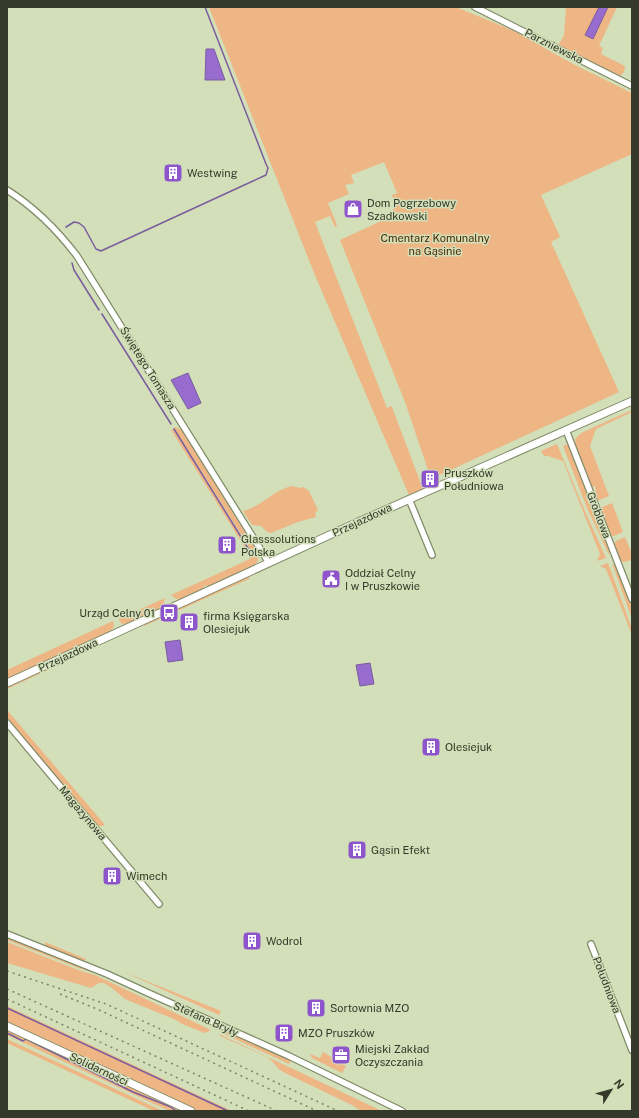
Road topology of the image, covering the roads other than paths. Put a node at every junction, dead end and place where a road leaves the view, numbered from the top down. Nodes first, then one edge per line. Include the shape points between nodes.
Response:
1 (475, 7) edge
2 (632, 86) edge
3 (7, 190) edge
4 (632, 401) edge
5 (566, 430) junction
6 (409, 499) junction
7 (432, 555) dead end
8 (269, 563) junction
9 (632, 599) edge
10 (7, 683) edge
11 (7, 723) edge
12 (159, 904) dead end
13 (7, 934) edge
14 (591, 944) dead end
15 (7, 1026) edge
16 (632, 1050) edge
17 (191, 1111) edge
18 (402, 1111) edge

1 - 2 street, Parzniewska
3 - 8 street, Świętego Tomasza via 51,225 77,256
4 - 5 street, Przejazdowa
5 - 6 street, Przejazdowa
5 - 9 street, Groblowa
6 - 7 street
6 - 8 street, Przejazdowa
8 - 10 street, Przejazdowa
11 - 12 street, Magazynowa
13 - 18 street, Stefana Bryły via 106,974 289,1056
14 - 16 street, Południowa
15 - 17 street, Solidarności

